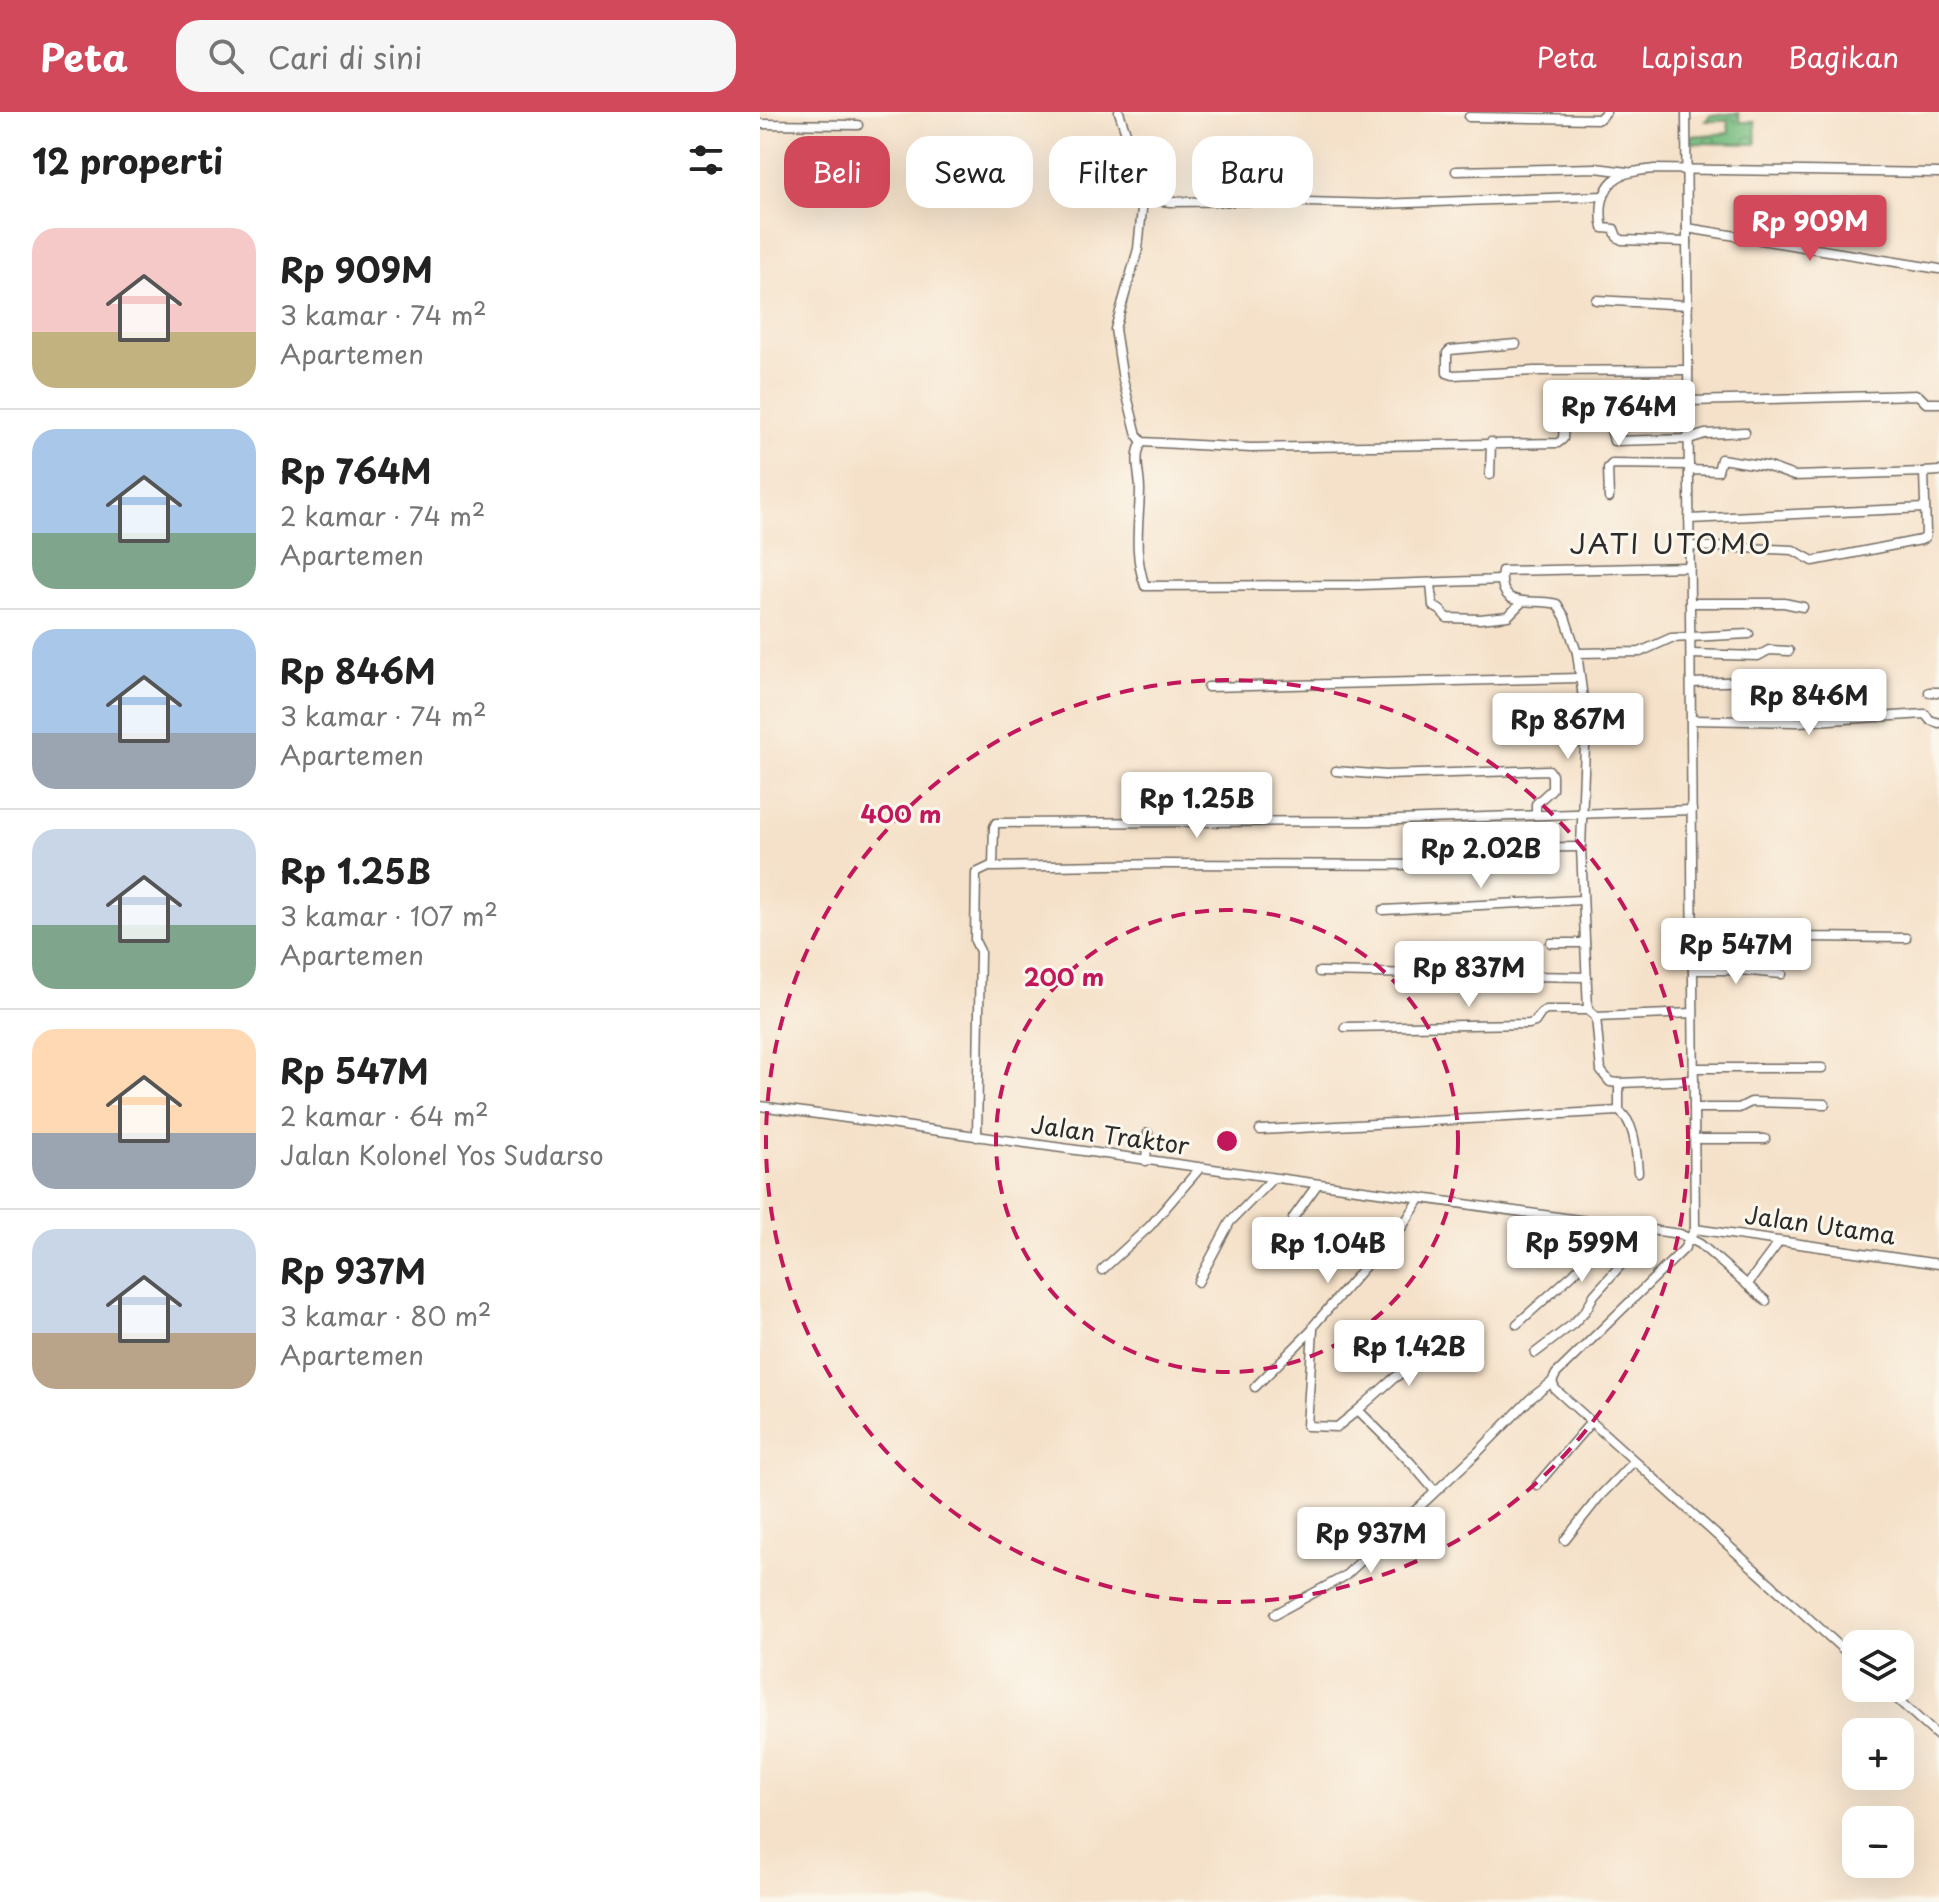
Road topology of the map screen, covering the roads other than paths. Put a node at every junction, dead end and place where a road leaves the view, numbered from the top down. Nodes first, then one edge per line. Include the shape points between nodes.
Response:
1 (1119, 112) edge
2 (1606, 112) edge
3 (1686, 112) edge
4 (1469, 117) dead end
5 (760, 124) edge
6 (858, 125) dead end
7 (1127, 136) edge
8 (1686, 169) junction
9 (1456, 171) dead end
10 (1628, 172) junction
11 (1939, 173) edge
12 (1604, 196) junction
13 (1176, 202) edge
14 (1142, 208) edge
15 (1687, 228) junction
16 (1687, 242) junction
17 (1939, 269) edge
18 (1596, 300) dead end
19 (1688, 305) junction
20 (1516, 344) dead end
21 (1688, 370) junction
22 (1632, 395) dead end
23 (1688, 399) junction
24 (1939, 403) edge
25 (1745, 432) dead end
26 (1689, 439) junction
27 (1142, 442) junction
28 (1491, 442) junction
29 (1689, 468) junction
30 (1939, 471) edge
31 (1924, 472) junction
32 (1490, 475) dead end
33 (1609, 498) dead end
34 (1925, 508) junction
35 (1689, 519) junction
36 (1690, 546) junction
37 (1690, 567) junction
38 (1501, 580) junction
39 (1431, 583) junction
40 (1521, 603) junction
41 (1690, 603) junction
42 (1803, 607) dead end
43 (1749, 634) dead end
44 (1690, 637) junction
45 (1789, 651) dead end
46 (1577, 653) junction
47 (1691, 654) junction
48 (1580, 678) junction
49 (1785, 680) dead end
50 (1691, 683) junction
51 (1208, 687) dead end
52 (1691, 720) junction
53 (1498, 721) dead end
54 (1586, 721) junction
55 (1939, 723) edge
56 (1336, 771) dead end
57 (1692, 810) junction
58 (1581, 814) junction
59 (1536, 815) junction
60 (1581, 847) junction
61 (992, 867) junction
62 (1581, 900) junction
63 (1383, 910) dead end
64 (1693, 930) junction
65 (1906, 938) dead end
66 (1551, 943) dead end
67 (1585, 943) junction
68 (1693, 970) junction
69 (1319, 972) dead end
70 (1782, 974) dead end
71 (1587, 977) junction
72 (1588, 1010) junction
73 (1693, 1013) junction
74 (1596, 1017) junction
75 (1345, 1027) dead end
76 (1694, 1068) junction
77 (1822, 1068) dead end
78 (1694, 1080) junction
79 (1619, 1083) junction
80 (1825, 1104) dead end
81 (760, 1106) edge
82 (1694, 1108) junction
83 (1619, 1111) junction
84 (1260, 1130) dead end
85 (1148, 1133) dead end
86 (977, 1137) junction
87 (1695, 1139) junction
88 (1765, 1139) dead end
89 (1146, 1161) junction
90 (1200, 1168) junction
91 (1638, 1172) dead end
92 (1272, 1179) junction
93 (1317, 1185) junction
94 (1420, 1199) junction
95 (1293, 1218) dead end
96 (1619, 1226) junction
97 (1645, 1229) junction
98 (1693, 1234) junction
99 (1779, 1242) junction
100 (1939, 1264) edge
101 (1102, 1270) dead end
102 (1198, 1282) dead end
103 (1747, 1285) junction
104 (1766, 1301) dead end
105 (1517, 1324) dead end
106 (1313, 1329) junction
107 (1441, 1344) dead end
108 (1535, 1353) dead end
109 (1552, 1382) junction
110 (1255, 1387) dead end
111 (1358, 1410) junction
112 (1591, 1422) junction
113 (1634, 1461) junction
114 (1537, 1485) dead end
115 (1435, 1491) junction
116 (1565, 1540) dead end
117 (1275, 1614) dead end
118 (1842, 1648) edge
119 (1900, 1702) edge
120 (1939, 1737) edge

1 - 7 street
2 - 4 street via 1599,119
3 - 8 street
5 - 6 street
8 - 10 street
8 - 11 street
8 - 15 street
9 - 10 street
10 - 12 street via 1615,177
12 - 13 street via 1379,204
12 - 16 street via 1601,226 1614,229 1619,239
14 - 27 street via 1138,249 1115,329 1123,380
15 - 16 street
15 - 17 street
16 - 19 street
18 - 19 street
19 - 21 street
20 - 21 street via 1450,350 1447,373
21 - 23 street
22 - 23 street
23 - 24 street via 1918,395 1926,403
23 - 26 street
25 - 26 street
26 - 28 street via 1614,441 1608,418 1569,417 1559,443
26 - 29 street
27 - 28 street via 1251,448
27 - 39 street via 1136,455 1136,550 1145,586
28 - 32 street
29 - 31 street via 1718,471 1721,459 1794,476
29 - 33 street via 1612,464
29 - 35 street
30 - 31 street
31 - 34 street
34 - 35 street
34 - 36 street via 1925,538 1813,561 1793,550
35 - 36 street
36 - 37 street
37 - 38 street via 1504,570
37 - 41 street
38 - 39 street
38 - 40 street via 1507,595
39 - 40 street via 1433,606 1447,618 1503,617
40 - 46 street via 1557,604
41 - 42 street
41 - 44 street
43 - 44 street
44 - 46 street via 1667,639 1640,652
44 - 47 street
45 - 47 street via 1769,650 1758,656
46 - 48 street
47 - 50 street
48 - 51 street
48 - 54 street
49 - 50 street
50 - 52 street
52 - 55 street via 1798,722 1925,714
52 - 57 street
53 - 54 street
54 - 58 street
56 - 59 street via 1385,775 1549,770 1552,789 1536,804
57 - 58 street
57 - 64 street
58 - 59 street
58 - 60 street
59 - 61 street via 998,823
60 - 61 street via 1487,848 1464,861 1442,865
60 - 62 street
61 - 86 street via 976,873
62 - 63 street
62 - 67 street
64 - 65 street via 1756,928 1804,937
64 - 68 street
66 - 67 street
67 - 71 street
68 - 70 street
68 - 73 street
69 - 71 street
71 - 72 street
72 - 74 street
72 - 75 street via 1546,1010 1529,1024
73 - 74 street
73 - 76 street
74 - 79 street via 1601,1071 1610,1082
76 - 77 street
76 - 78 street
78 - 79 street
78 - 82 street
79 - 83 street
80 - 82 street via 1751,1102 1739,1108
81 - 86 street, Jalan Traktor
82 - 87 street
83 - 84 street
83 - 91 street via 1631,1129
85 - 89 street
86 - 89 street, Jalan Traktor
87 - 88 street
87 - 98 street
89 - 90 street, Jalan Traktor
90 - 92 street, Jalan Traktor
90 - 101 street via 1150,1226
92 - 93 street, Jalan Traktor
92 - 102 street via 1230,1222
93 - 94 street, Jalan Traktor
93 - 95 street
94 - 96 street, Jalan Traktor
94 - 106 street via 1393,1241
96 - 97 street, Jalan Traktor
96 - 105 street
97 - 98 street, Jalan Traktor
97 - 108 street via 1586,1310
98 - 99 street, Jalan Utama
98 - 103 street
98 - 109 street
99 - 100 street, Jalan Utama
99 - 103 street
103 - 104 street
106 - 110 street
106 - 111 street via 1307,1426 1337,1427
107 - 111 street
109 - 112 street
109 - 115 street
111 - 115 street
112 - 113 street
112 - 114 street
113 - 116 street
113 - 118 street
115 - 117 street via 1345,1576
119 - 120 street

